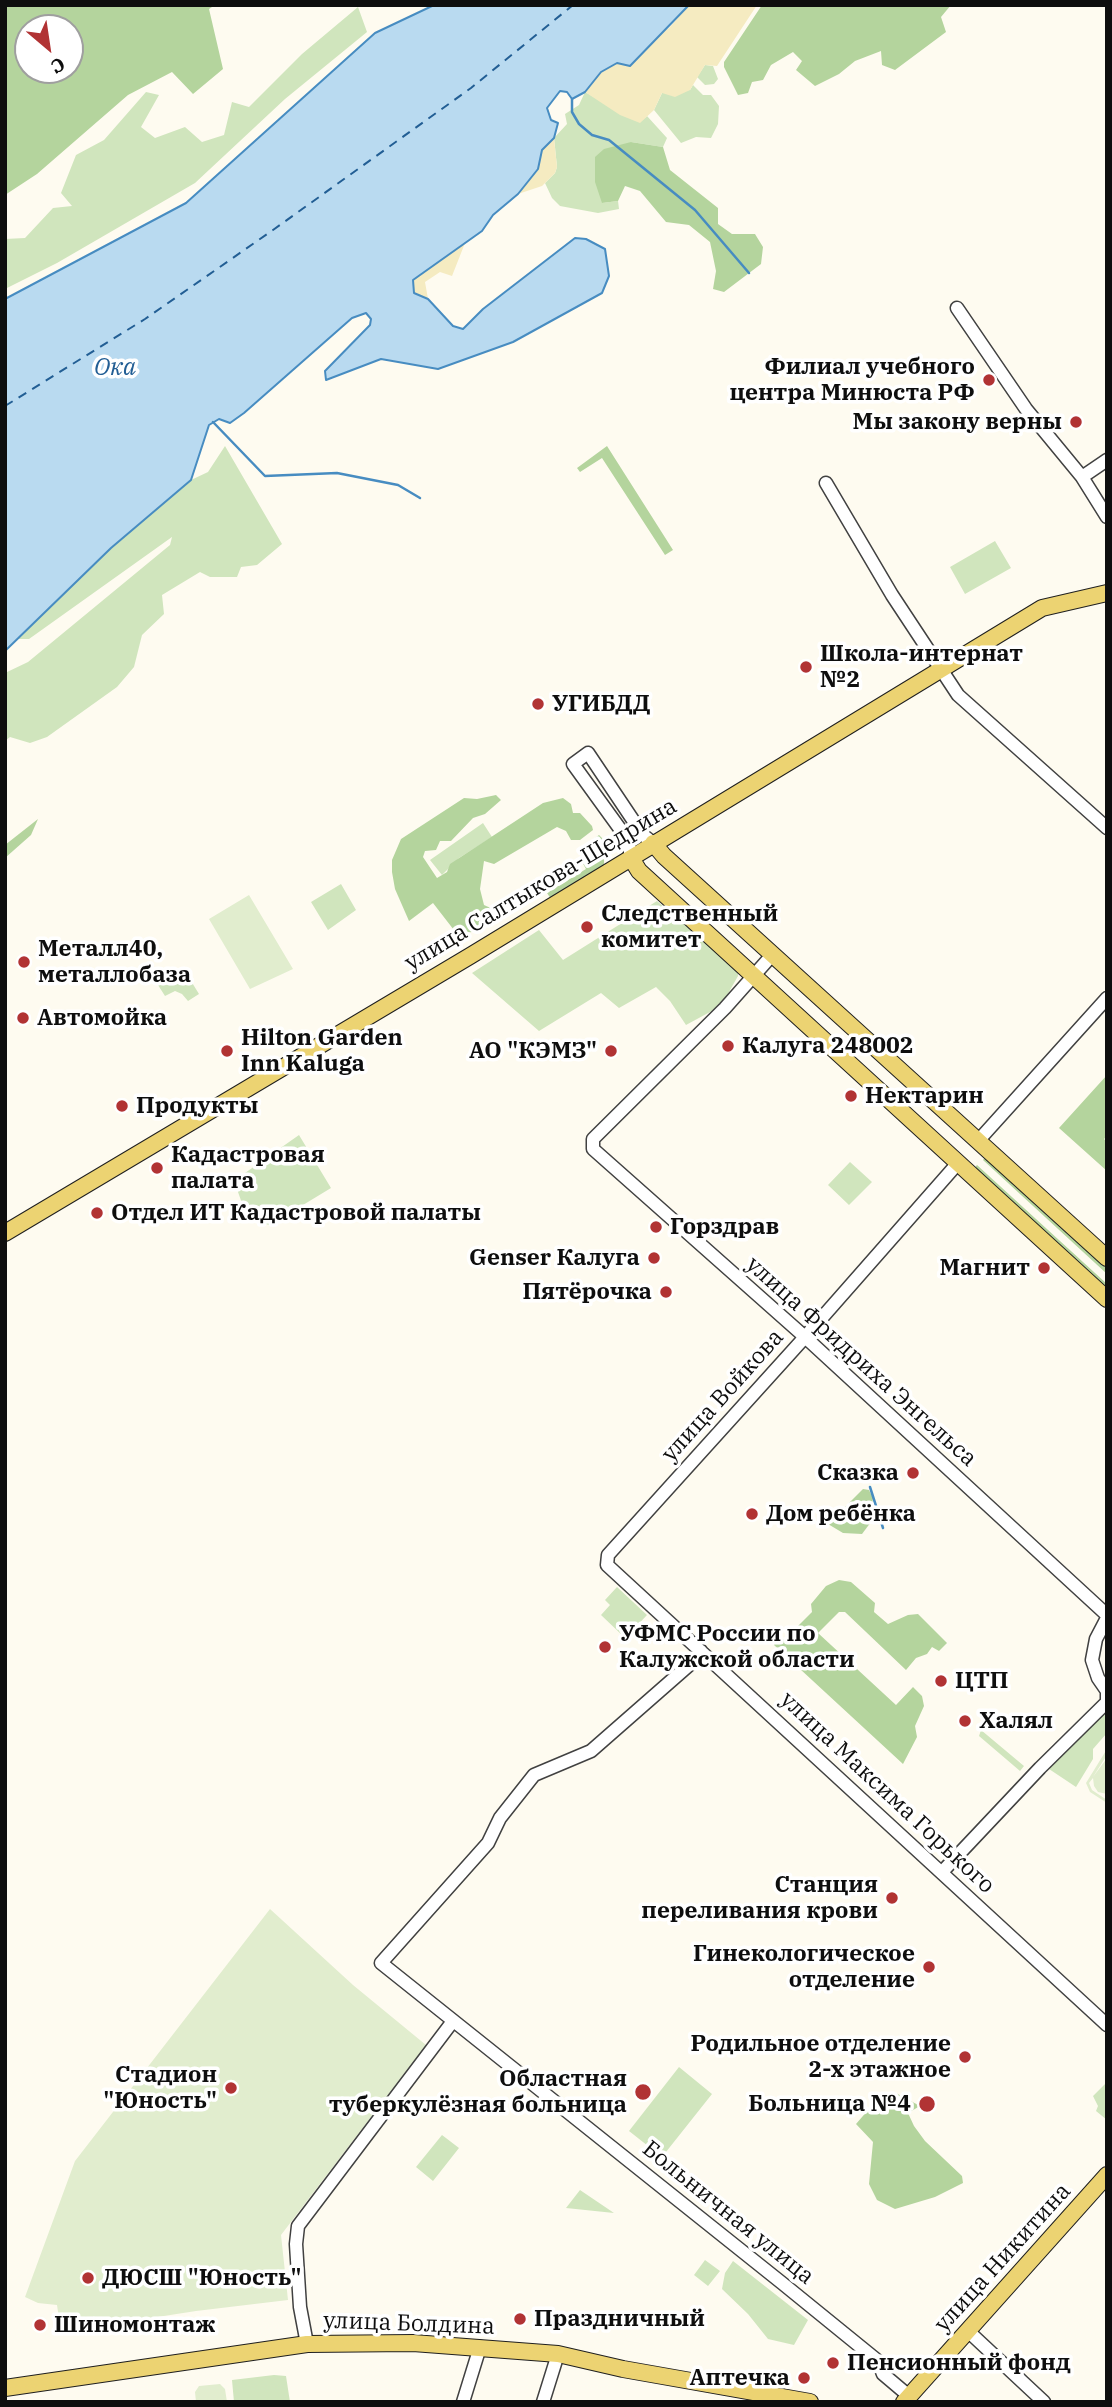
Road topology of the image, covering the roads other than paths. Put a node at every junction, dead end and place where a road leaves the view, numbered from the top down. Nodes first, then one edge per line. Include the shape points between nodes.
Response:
1 (957, 308) dead end
2 (1107, 460) edge
3 (1082, 477) junction
4 (827, 483) dead end
5 (1107, 517) edge
6 (1107, 593) edge
7 (940, 670) junction
8 (1107, 828) edge
9 (653, 843) junction
10 (631, 858) junction
11 (773, 954) junction
12 (754, 976) junction
13 (1107, 998) edge
14 (978, 1141) junction
15 (958, 1163) junction
16 (5, 1233) edge
17 (1107, 1258) edge
18 (1107, 1299) edge
19 (806, 1337) junction
20 (607, 1565) joint
21 (1107, 1617) edge
22 (701, 1651) junction
23 (943, 1872) junction
24 (453, 2021) junction
25 (1107, 2025) edge
26 (1107, 2175) edge
27 (968, 2332) junction
28 (307, 2344) junction
29 (480, 2347) junction
30 (558, 2354) junction
31 (5, 2388) edge
32 (906, 2399) edge
33 (463, 2402) edge
34 (543, 2402) edge
35 (810, 2402) edge
36 (1044, 2402) edge

1 - 3 street via 1026,409
2 - 3 street
3 - 5 street
4 - 7 street
6 - 7 main road, улица Салтыкова-Щедрина via 1042,608
7 - 8 street via 958,695
7 - 9 main road, улица Салтыкова-Щедрина
9 - 10 main road, улица Салтыкова-Щедрина
9 - 10 street via 588,753 573,764 628,839
9 - 11 main road
10 - 12 main road via 639,871
10 - 16 main road, улица Салтыкова-Щедрина
11 - 12 street
11 - 14 main road
12 - 15 main road
12 - 19 street, улица Фридриха Энгельса via 593,1139 593,1149
13 - 14 street
14 - 15 main road
14 - 17 main road
15 - 18 main road
15 - 19 street, улица Войкова
19 - 20 street, улица Войкова via 608,1555
19 - 21 street, улица Фридриха Энгельса
20 - 22 street, улица Максима Горького
21 - 23 street via 1092,1660 1107,1691 1107,1702
22 - 23 street, улица Максима Горького
22 - 24 street, Больничная улица via 591,1751 534,1775 500,1818 488,1843 381,1963
23 - 25 street, улица Максима Горького
24 - 28 street via 298,2226 300,2307
24 - 32 street, Больничная улица via 878,2361 883,2374
26 - 27 main road, улица Никитина
27 - 32 main road, улица Никитина
27 - 36 street
28 - 29 main road, улица Болдина
28 - 31 main road, улица Болдина
29 - 30 main road, улица Болдина
29 - 33 street
30 - 34 street
30 - 35 main road, улица Болдина

